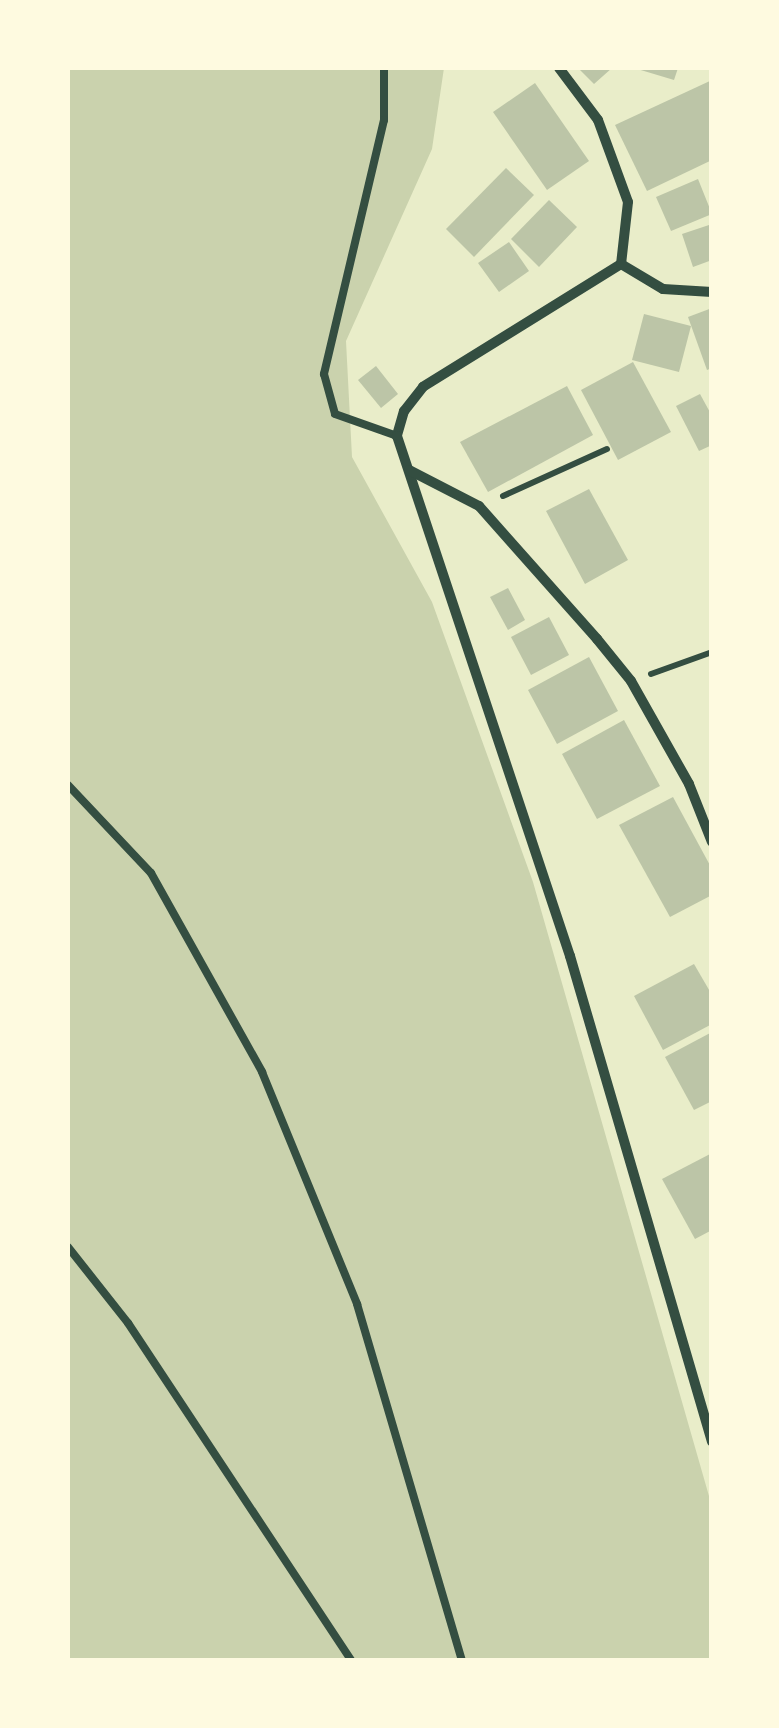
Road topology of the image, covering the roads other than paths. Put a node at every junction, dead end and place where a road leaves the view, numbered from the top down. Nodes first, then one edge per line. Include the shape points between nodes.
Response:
1 (384, 68) edge
2 (560, 68) edge
3 (621, 264) junction
4 (712, 292) edge
5 (397, 436) junction
6 (409, 470) junction
7 (68, 784) edge
8 (712, 842) edge
9 (68, 1247) edge
10 (712, 1442) edge
11 (351, 1660) edge
12 (462, 1660) edge

1 - 5 lane via 384,120 324,374 335,414
2 - 3 street via 598,120 628,202
3 - 4 street via 663,289
3 - 5 street via 424,387 404,411
5 - 6 street
6 - 8 street via 479,506 631,681 690,784
6 - 10 street via 570,956
7 - 12 lane via 152,873 262,1072 357,1304
9 - 11 lane via 128,1323

